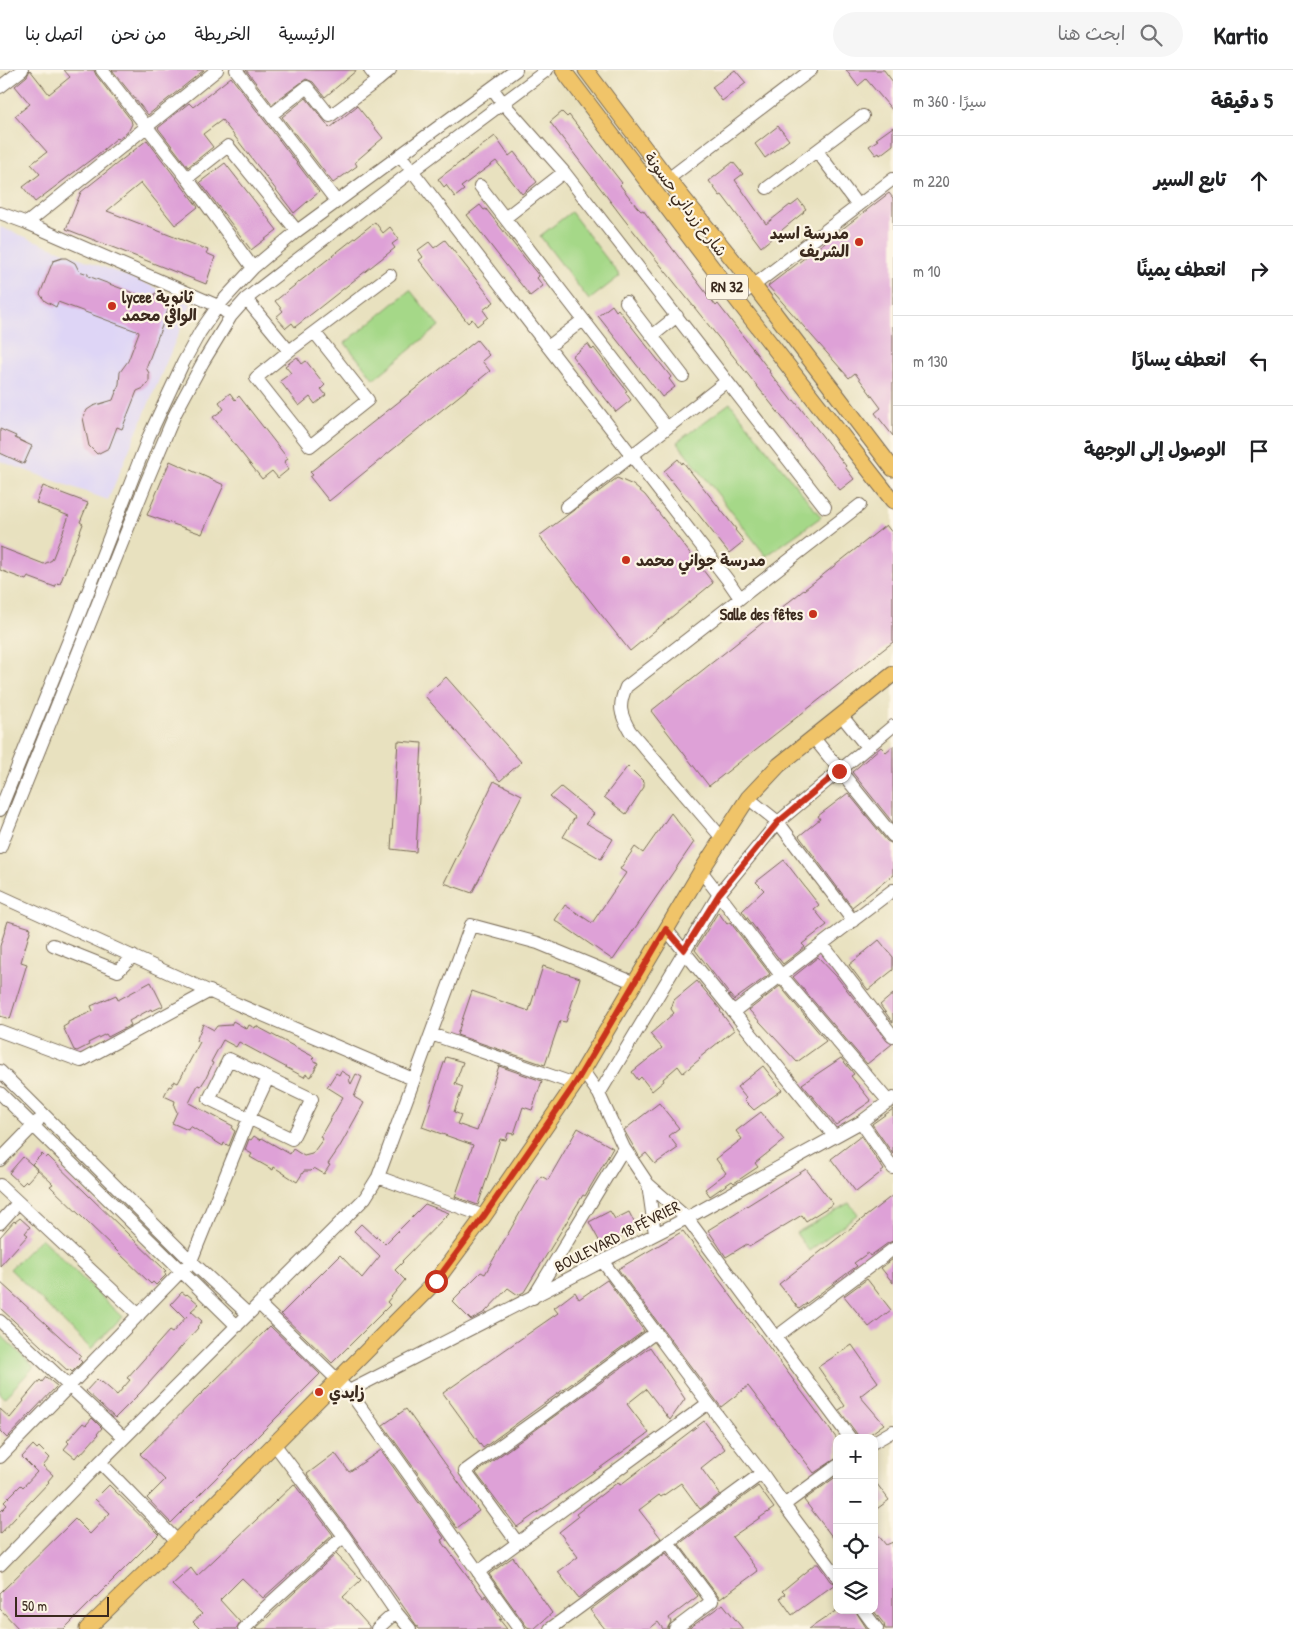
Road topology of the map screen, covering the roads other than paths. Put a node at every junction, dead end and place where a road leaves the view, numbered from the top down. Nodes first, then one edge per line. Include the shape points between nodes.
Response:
1 (22, 70) edge
2 (102, 70) edge
3 (217, 70) edge
4 (236, 70) edge
5 (390, 70) edge
6 (516, 70) edge
7 (547, 70) edge
8 (563, 70) edge
9 (586, 70) edge
10 (810, 70) edge
11 (374, 75) edge
12 (0, 87) edge
13 (492, 88) junction
14 (503, 103) junction
15 (271, 116) junction
16 (863, 116) dead end
17 (146, 127) junction
18 (817, 151) junction
19 (400, 155) junction
20 (412, 171) junction
21 (564, 172) junction
22 (187, 178) junction
23 (668, 179) junction
24 (893, 179) edge
25 (480, 186) dead end
26 (767, 188) dead end
27 (337, 202) junction
28 (858, 206) junction
29 (0, 213) edge
30 (505, 218) junction
31 (27, 223) junction
32 (297, 231) junction
33 (253, 268) junction
34 (390, 275) dead end
35 (754, 286) junction
36 (246, 299) junction
37 (736, 299) junction
38 (626, 302) dead end
39 (218, 306) junction
40 (231, 316) junction
41 (677, 316) junction
42 (583, 320) junction
43 (315, 333) junction
44 (652, 336) junction
45 (548, 347) junction
46 (289, 351) junction
47 (189, 354) junction
48 (203, 362) junction
49 (684, 376) dead end
50 (727, 381) junction
51 (667, 428) junction
52 (632, 456) junction
53 (893, 469) edge
54 (128, 487) junction
55 (142, 492) junction
56 (893, 501) edge
57 (860, 504) dead end
58 (566, 507) dead end
59 (825, 507) dead end
60 (740, 598) junction
61 (77, 620) junction
62 (90, 626) junction
63 (893, 674) edge
64 (841, 715) junction
65 (893, 726) edge
66 (31, 732) junction
67 (44, 737) junction
68 (813, 738) junction
69 (867, 747) junction
70 (839, 771) junction
71 (748, 798) junction
72 (0, 810) edge
73 (778, 822) junction
74 (893, 836) edge
75 (722, 838) junction
76 (0, 848) edge
77 (701, 870) junction
78 (893, 890) edge
79 (719, 894) junction
80 (0, 896) edge
81 (853, 921) junction
82 (666, 929) junction
83 (822, 944) junction
84 (53, 945) dead end
85 (684, 950) junction
86 (133, 956) junction
87 (780, 974) junction
88 (634, 982) junction
89 (210, 991) junction
90 (733, 1012) junction
91 (0, 1031) edge
92 (431, 1034) junction
93 (893, 1036) edge
94 (0, 1071) edge
95 (579, 1077) junction
96 (268, 1078) junction
97 (413, 1079) junction
98 (0, 1093) edge
99 (599, 1094) junction
100 (891, 1100) edge
101 (44, 1114) junction
102 (249, 1118) junction
103 (861, 1122) junction
104 (33, 1125) junction
105 (834, 1136) junction
106 (624, 1148) junction
107 (0, 1160) edge
108 (893, 1168) edge
109 (378, 1177) junction
110 (648, 1184) junction
111 (0, 1185) edge
112 (18, 1203) junction
113 (484, 1216) junction
114 (687, 1218) junction
115 (0, 1223) edge
116 (655, 1234) junction
117 (893, 1249) edge
118 (191, 1260) junction
119 (603, 1262) junction
120 (181, 1271) junction
121 (533, 1298) junction
122 (259, 1304) junction
123 (139, 1314) junction
124 (248, 1314) junction
125 (0, 1321) edge
126 (237, 1326) junction
127 (656, 1332) junction
128 (776, 1337) junction
129 (338, 1379) junction
130 (69, 1386) junction
131 (349, 1390) junction
132 (708, 1404) junction
133 (893, 1431) edge
134 (847, 1434) edge
135 (124, 1438) junction
136 (878, 1440) edge
137 (275, 1445) junction
138 (0, 1457) edge
139 (100, 1462) junction
140 (833, 1469) edge
141 (762, 1473) junction
142 (784, 1505) junction
143 (344, 1536) junction
144 (178, 1542) junction
145 (517, 1542) junction
146 (668, 1542) junction
147 (0, 1566) edge
148 (833, 1571) edge
149 (478, 1572) junction
150 (396, 1612) junction
151 (865, 1614) edge
152 (87, 1629) edge
153 (244, 1629) edge
154 (378, 1629) edge
155 (410, 1629) edge
156 (519, 1629) edge
157 (550, 1629) edge
158 (675, 1629) edge
159 (876, 1629) edge

1 - 12 street
2 - 17 street
3 - 17 street
4 - 15 street
5 - 11 street
6 - 13 street
7 - 14 street
8 - 37 main road, شارع زرداني حسونة / RN 32
9 - 23 main road, شارع زرداني حسونة / RN 32
10 - 23 street
11 - 15 street via 330,116 308,87
13 - 14 street
13 - 19 street
14 - 20 street
14 - 21 street
15 - 27 street
16 - 18 street
17 - 22 street
17 - 31 street
18 - 26 street
18 - 28 street
19 - 20 street
19 - 27 street
20 - 36 street
20 - 45 street
21 - 30 street
21 - 41 street
22 - 32 street via 228,146
22 - 33 street
23 - 35 main road, شارع زرداني حسونة / RN 32
24 - 28 street
25 - 30 street
27 - 32 street
28 - 35 street
29 - 31 street
30 - 42 street
31 - 39 street
32 - 33 street
33 - 39 street
34 - 43 street
35 - 37 street
35 - 53 main road, شارع زرداني حسونة / RN 32
36 - 40 street
36 - 46 street
37 - 56 main road, شارع زرداني حسونة / RN 32
38 - 44 street
39 - 40 street
39 - 47 street
40 - 48 street
41 - 44 street
41 - 50 street
42 - 45 street
42 - 51 street
43 - 46 street
43 - 46 street via 368,400 310,446 256,378
44 - 49 street
45 - 52 street
47 - 48 street
47 - 54 street
48 - 55 street
50 - 51 street
50 - 59 street
51 - 52 street
52 - 58 street
52 - 60 street
54 - 55 street
54 - 61 street
55 - 62 street
57 - 60 street
60 - 75 street via 626,687 621,700 621,712 630,731
61 - 62 street
61 - 66 street
62 - 67 street
63 - 64 main road
64 - 68 main road
64 - 69 street
65 - 69 street
66 - 67 street
66 - 72 street
67 - 76 street
68 - 70 street
68 - 71 main road via 779,765
69 - 70 street
70 - 73 street
70 - 74 street
71 - 73 street
71 - 75 main road
73 - 79 street
73 - 81 street
75 - 77 main road
77 - 79 street
77 - 82 main road
78 - 81 street
79 - 85 street
79 - 87 street
80 - 86 street
81 - 83 street
82 - 85 street
82 - 88 main road
83 - 87 street
83 - 93 street
84 - 86 street via 118,971
85 - 90 street
85 - 99 street
86 - 89 street
87 - 90 street
87 - 100 street
88 - 92 street via 538,943 472,925
88 - 95 main road
89 - 91 street via 82,1061
89 - 97 street
90 - 105 street
92 - 95 street
92 - 97 street
94 - 101 street
95 - 99 street
95 - 113 main road
96 - 102 street
96 - 102 street via 228,1058 209,1099
96 - 102 street via 312,1099 292,1139
97 - 109 street
98 - 104 street
99 - 106 street
100 - 103 street, BOULEVARD 18 FÉVRIER
101 - 104 street
101 - 118 street
102 - 118 street
103 - 105 street, BOULEVARD 18 FÉVRIER
103 - 108 street
104 - 107 street
104 - 120 street
105 - 114 street, BOULEVARD 18 FÉVRIER
106 - 110 street
106 - 121 street
109 - 113 street
109 - 122 street via 357,1207
110 - 114 street
110 - 116 street
111 - 112 street
112 - 115 street
112 - 123 street
113 - 129 main road via 436,1281
114 - 116 street, BOULEVARD 18 FÉVRIER
114 - 128 street
116 - 119 street, BOULEVARD 18 FÉVRIER
117 - 128 street
118 - 120 street
118 - 124 street
119 - 121 street, BOULEVARD 18 FÉVRIER
119 - 127 street
120 - 123 street
120 - 126 street
121 - 131 street, BOULEVARD 18 FÉVRIER
122 - 124 street
122 - 129 street
123 - 130 street
124 - 126 street
125 - 130 street
126 - 135 street
127 - 132 street
127 - 145 street via 465,1471
128 - 134 street
129 - 131 street
129 - 137 main road
130 - 135 street
130 - 138 street
131 - 149 street
132 - 141 street
132 - 145 street
133 - 136 street
135 - 139 street
137 - 143 street
137 - 144 main road
139 - 144 street
139 - 147 street
140 - 142 street
141 - 142 street
141 - 146 street
142 - 148 street
143 - 150 street
143 - 153 street
144 - 152 main road
145 - 149 street
146 - 157 street
146 - 158 street via 712,1601
149 - 156 street
150 - 154 street
150 - 155 street
151 - 159 street

